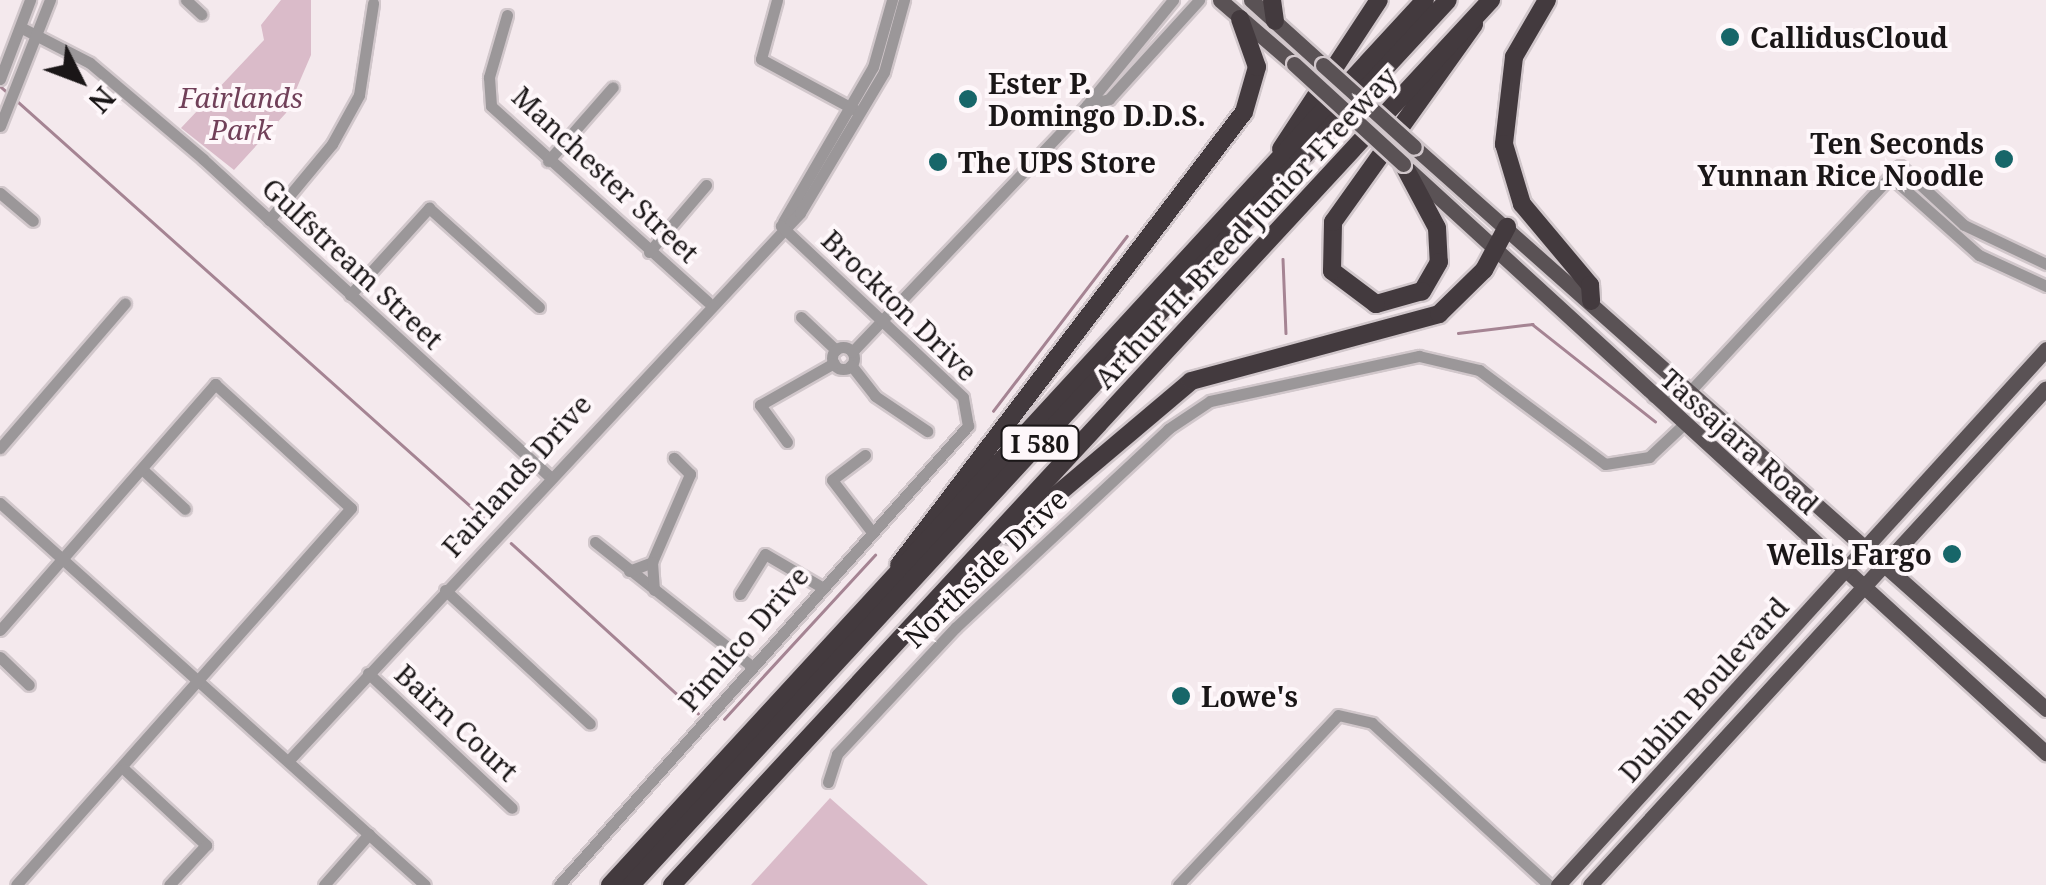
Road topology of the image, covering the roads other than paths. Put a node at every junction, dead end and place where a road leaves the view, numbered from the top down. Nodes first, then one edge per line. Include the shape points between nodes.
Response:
1 (30, 0) edge
2 (50, 0) edge
3 (186, 0) edge
4 (777, 0) edge
5 (892, 0) edge
6 (904, 0) edge
7 (1173, 0) edge
8 (1199, 0) edge
9 (1220, 0) edge
10 (1252, 0) edge
11 (1272, 0) edge
12 (1380, 0) edge
13 (1425, 0) edge
14 (1448, 0) edge
15 (1547, 0) edge
16 (373, 3) dead end
17 (1484, 7) edge
18 (201, 14) dead end
19 (507, 15) dead end
20 (1240, 18) junction
21 (1275, 21) junction
22 (22, 28) junction
23 (40, 33) junction
24 (2, 75) edge
25 (613, 87) dead end
26 (1087, 105) junction
27 (858, 111) junction
28 (0, 126) edge
29 (1276, 160) junction
30 (548, 161) junction
31 (1403, 164) junction
32 (1890, 177) junction
33 (706, 185) dead end
34 (0, 193) edge
35 (269, 220) junction
36 (33, 221) dead end
37 (781, 226) junction
38 (1507, 227) junction
39 (1494, 251) junction
40 (649, 252) junction
41 (2046, 264) edge
42 (2046, 286) edge
43 (350, 295) junction
44 (1591, 301) junction
45 (708, 302) junction
46 (125, 303) dead end
47 (539, 307) dead end
48 (801, 317) dead end
49 (884, 324) junction
50 (2046, 349) edge
51 (835, 357) junction
52 (851, 359) junction
53 (2046, 388) edge
54 (1692, 390) junction
55 (1653, 397) junction
56 (1683, 425) junction
57 (968, 426) joint
58 (927, 432) dead end
59 (787, 442) dead end
60 (0, 448) edge
61 (865, 455) dead end
62 (674, 458) dead end
63 (142, 470) junction
64 (548, 475) junction
65 (0, 503) edge
66 (185, 510) dead end
67 (872, 532) junction
68 (595, 542) dead end
69 (1866, 546) junction
70 (987, 549) junction
71 (65, 555) junction
72 (652, 562) junction
73 (1888, 566) junction
74 (1844, 570) junction
75 (629, 571) junction
76 (893, 579) junction
77 (820, 586) junction
78 (445, 590) junction
79 (654, 590) junction
80 (1865, 591) junction
81 (740, 594) dead end
82 (0, 630) edge
83 (0, 657) edge
84 (749, 664) junction
85 (368, 673) junction
86 (200, 678) junction
87 (30, 686) dead end
88 (2046, 709) edge
89 (590, 724) dead end
90 (2046, 752) edge
91 (290, 759) junction
92 (124, 769) junction
93 (828, 782) dead end
94 (512, 808) dead end
95 (369, 834) junction
96 (16, 885) edge
97 (169, 885) edge
98 (324, 885) edge
99 (425, 885) edge
100 (559, 885) edge
101 (610, 885) edge
102 (632, 885) edge
103 (672, 885) edge
104 (1178, 885) edge
105 (1549, 885) edge
106 (1558, 885) edge
107 (1590, 885) edge

1 - 22 street
2 - 23 street
3 - 18 street
4 - 27 street via 760,59
5 - 27 street, Fairlands Drive
6 - 27 street, Fairlands Drive
7 - 26 street
8 - 26 street via 1109,100
9 - 20 main road, Tassajara Road
10 - 21 main road, Tassajara Road
11 - 21 highway
12 - 29 highway via 1295,116
13 - 29 highway, Arthur H. Breed Junior Freeway / I 580
14 - 102 highway, I 580
15 - 44 highway via 1514,57 1504,144 1522,204 1590,285
16 - 35 street via 359,95 332,144
17 - 31 highway via 1468,42 1332,222 1332,271 1376,304 1422,291 1439,262 1437,228
17 - 70 highway, Arthur H. Breed Junior Freeway / I 580
19 - 30 street, Manchester Street via 488,77 491,106
20 - 31 main road, Tassajara Road, bridge
20 - 76 highway via 1257,67 1244,112 910,540
21 - 38 main road, Tassajara Road, bridge
22 - 23 street, Gulfstream Street
22 - 24 street
23 - 28 street
23 - 35 street, Gulfstream Street via 90,63
25 - 30 street
26 - 49 street
27 - 37 street, Fairlands Drive via 834,166
29 - 76 highway, Arthur H. Breed Junior Freeway / I 580
30 - 40 street, Manchester Street
31 - 39 main road, Tassajara Road
32 - 41 street via 1900,166 1964,226
32 - 42 street via 1980,256
32 - 54 street
33 - 40 street
34 - 36 street
35 - 43 street, Gulfstream Street
37 - 45 street, Fairlands Drive
37 - 49 street, Brockton Drive
38 - 39 highway
38 - 44 main road, Tassajara Road
39 - 55 main road, Tassajara Road
39 - 70 highway via 1455,302 1422,324 1190,380 1042,513
40 - 45 street, Manchester Street
43 - 47 street via 429,208
43 - 64 street, Gulfstream Street
44 - 54 main road, Tassajara Road
45 - 64 street, Fairlands Drive
46 - 60 street
48 - 51 street
49 - 52 street
49 - 57 street, Brockton Drive via 963,397
50 - 69 main road, Dublin Boulevard
51 - 52 street
51 - 52 street
51 - 59 street via 760,405
52 - 58 street
53 - 73 main road, Dublin Boulevard
54 - 55 street
54 - 69 main road, Tassajara Road
55 - 56 main road, Tassajara Road
56 - 74 main road, Tassajara Road
56 - 93 street, Northside Drive via 1649,457 1604,464 1488,375 1419,356 1210,401 1168,428 956,627 836,754
57 - 67 street, Pimlico Drive
61 - 67 street via 832,480
62 - 72 street via 690,474
63 - 66 street
63 - 71 street
63 - 86 street via 215,384 351,508
64 - 78 street, Fairlands Drive
65 - 71 street
67 - 77 street, Pimlico Drive
68 - 75 street
69 - 73 main road, Tassajara Road
69 - 74 main road, Dublin Boulevard
70 - 103 highway, Arthur H. Breed Junior Freeway / I 580
71 - 82 street
71 - 86 street
72 - 75 street
72 - 79 street
73 - 80 main road, Dublin Boulevard
73 - 88 main road, Tassajara Road
74 - 80 main road, Tassajara Road
74 - 106 main road, Dublin Boulevard
75 - 79 street
76 - 101 highway, Arthur H. Breed Junior Freeway / I 580
77 - 81 street via 765,554
77 - 84 street, Pimlico Drive
78 - 85 street, Fairlands Drive
78 - 89 street
79 - 84 street
80 - 90 main road, Tassajara Road
80 - 107 main road, Dublin Boulevard
83 - 87 street
84 - 100 street, Pimlico Drive
85 - 91 street, Fairlands Drive
85 - 94 street, Bairn Court
86 - 91 street
86 - 92 street
91 - 95 street
92 - 96 street
92 - 97 street via 206,845
95 - 98 street
95 - 99 street
104 - 105 street via 1338,714 1372,723

